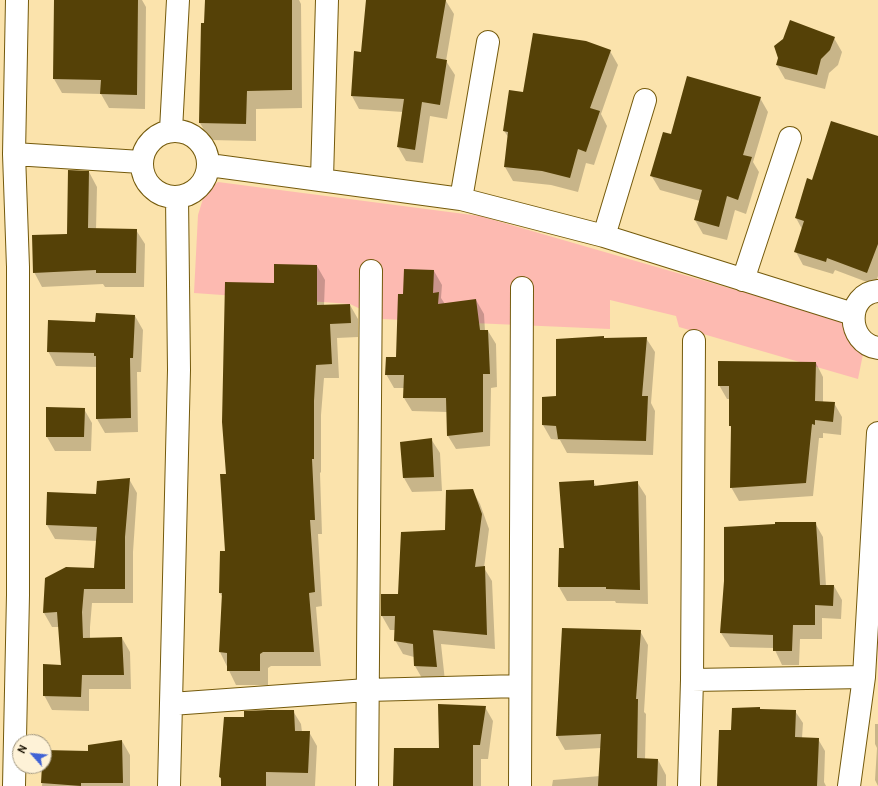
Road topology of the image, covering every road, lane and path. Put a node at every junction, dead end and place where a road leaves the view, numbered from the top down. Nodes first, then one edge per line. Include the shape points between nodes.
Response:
1 (17, 0) edge
2 (178, 0) edge
3 (327, 0) edge
4 (488, 42) dead end
5 (645, 100) dead end
6 (172, 130) junction
7 (790, 138) dead end
8 (14, 154) junction
9 (141, 162) junction
10 (209, 165) junction
11 (322, 179) junction
12 (177, 197) junction
13 (461, 198) junction
14 (604, 236) junction
15 (371, 271) dead end
16 (743, 280) junction
17 (522, 288) dead end
18 (878, 291) edge
19 (853, 314) junction
20 (694, 340) dead end
21 (878, 348) edge
22 (878, 433) edge
23 (864, 677) junction
24 (692, 680) junction
25 (520, 686) junction
26 (367, 690) junction
27 (171, 704) junction
28 (14, 786) edge
29 (169, 786) edge
30 (367, 786) edge
31 (520, 786) edge
32 (688, 786) edge
33 (849, 786) edge

1 - 8 street
2 - 6 street
3 - 11 street
4 - 13 street
5 - 14 street
6 - 9 street via 153,138 144,149
6 - 10 street via 193,135 203,145
7 - 16 street
8 - 9 street
8 - 28 street via 18,267 18,595
9 - 12 street via 143,176 151,188 163,195
10 - 11 street
10 - 12 street via 201,184 190,194
11 - 13 street
12 - 27 street via 179,370
13 - 14 street
14 - 16 street
15 - 26 street
16 - 19 street
17 - 25 street
18 - 19 street via 865,296
19 - 21 street via 856,334 863,342
20 - 24 street
22 - 23 street
23 - 24 street
23 - 33 street
24 - 32 street
25 - 26 street
25 - 31 street
26 - 27 street
26 - 30 street
27 - 29 street

